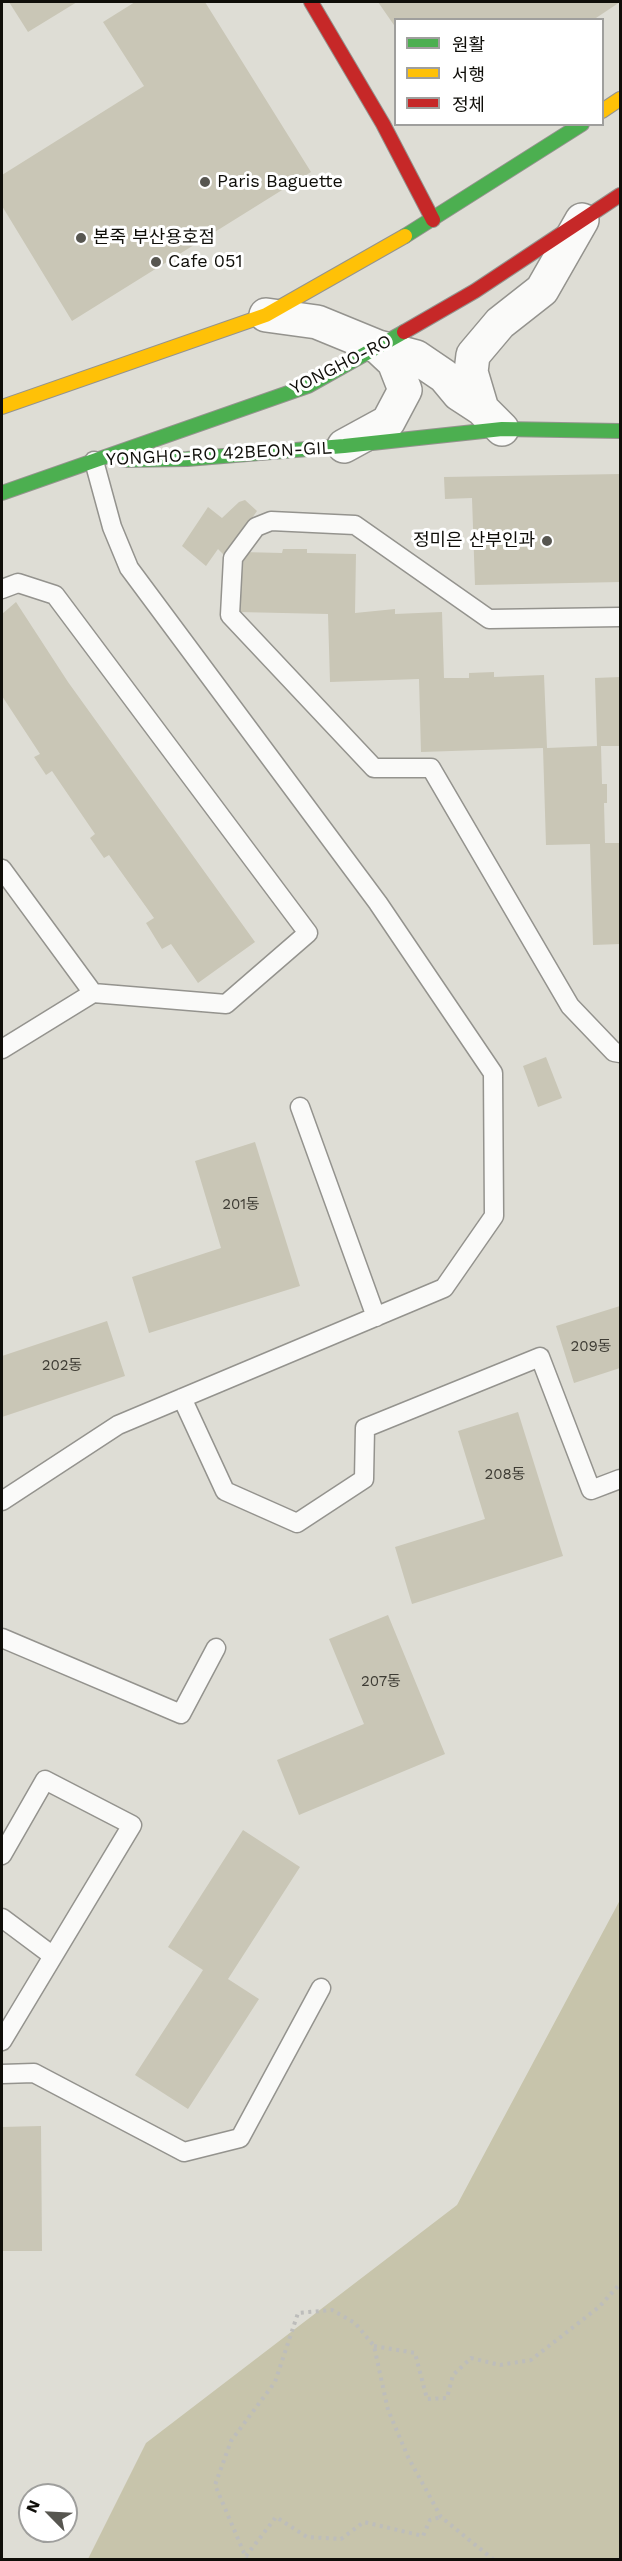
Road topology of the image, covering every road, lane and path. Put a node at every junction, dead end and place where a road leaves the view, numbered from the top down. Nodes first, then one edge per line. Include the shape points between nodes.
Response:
1 (311, 2) edge
2 (621, 99) edge
3 (604, 110) edge
4 (579, 126) edge
5 (621, 195) edge
6 (433, 220) junction
7 (582, 220) junction
8 (266, 315) junction
9 (378, 347) junction
10 (2, 407) edge
11 (492, 419) junction
12 (621, 431) edge
13 (344, 446) junction
14 (94, 461) junction
15 (2, 493) edge
16 (2, 589) edge
17 (621, 617) edge
18 (2, 870) edge
19 (93, 993) junction
20 (2, 1049) edge
21 (621, 1053) edge
22 (300, 1107) dead end
23 (375, 1317) junction
24 (182, 1398) junction
25 (621, 1479) edge
26 (2, 1501) edge
27 (2, 1638) edge
28 (216, 1648) dead end
29 (2, 1855) edge
30 (2, 1918) edge
31 (53, 1956) junction
32 (321, 1988) dead end
33 (2, 2041) edge
34 (2, 2074) edge
35 (621, 2284) edge
36 (374, 2346) junction
37 (441, 2517) junction
38 (246, 2558) edge
39 (494, 2559) edge

1 - 6 main road via 383,124
2 - 3 main road
4 - 6 main road
5 - 7 main road, YONGHO-RO
6 - 8 main road
7 - 9 main road, YONGHO-RO via 475,291
7 - 11 street via 542,290 500,324 473,355 471,372
8 - 9 street, YONGHO-RO 42BEON-GIL via 317,322
8 - 10 main road
9 - 11 street, YONGHO-RO 42BEON-GIL via 416,357
9 - 13 street, YONGHO-RO 42BEON-GIL via 394,363 405,390 388,422
9 - 14 main road, YONGHO-RO via 308,386
11 - 12 main road, YONGHO-RO 42BEON-GIL
11 - 13 main road, YONGHO-RO 42BEON-GIL
13 - 14 main road, YONGHO-RO 42BEON-GIL via 187,459
14 - 15 main road, YONGHO-RO
14 - 23 lane via 112,527 129,568 378,903 493,1073 494,1216 444,1288
16 - 19 lane via 18,583 55,595 308,933 226,1004
17 - 21 lane via 489,620 355,525 271,521 256,527 233,558 230,615 374,768 430,768 570,1005 614,1052
18 - 19 lane
19 - 20 lane
22 - 23 lane
23 - 24 lane
24 - 25 lane via 225,1491 297,1523 364,1479 365,1428 540,1357 591,1490
24 - 26 lane via 118,1425
27 - 28 lane via 182,1714
29 - 31 lane via 45,1780 132,1825
30 - 31 lane
31 - 33 lane
32 - 34 lane via 240,2138 184,2152 34,2073
35 - 36 path via 599,2307 531,2360 500,2365 471,2358 453,2375 447,2398 428,2399 415,2353
36 - 37 path via 388,2410
36 - 38 path via 355,2323 332,2310 298,2313 275,2382 231,2441 215,2485
37 - 38 path via 430,2520 423,2536 364,2522 341,2540 308,2538 276,2517
37 - 39 path

